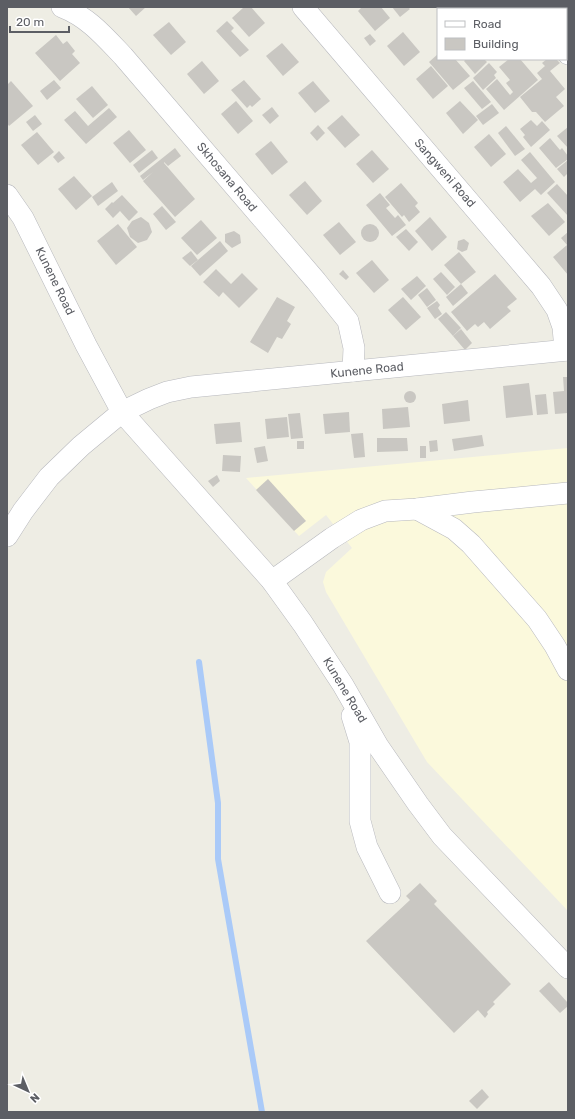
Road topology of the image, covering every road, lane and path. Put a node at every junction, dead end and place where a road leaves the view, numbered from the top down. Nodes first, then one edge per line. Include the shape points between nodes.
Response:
1 (62, 7) edge
2 (303, 7) edge
3 (7, 195) edge
4 (567, 350) edge
5 (353, 371) junction
6 (122, 412) junction
7 (568, 493) edge
8 (417, 509) junction
9 (7, 536) edge
10 (272, 581) junction
11 (568, 670) edge
12 (343, 685) junction
13 (390, 893) dead end
14 (568, 968) edge

1 - 5 street, Skhosana Road via 79,14 123,56 348,321 354,348
2 - 4 street, Sangweni Road via 541,286 558,310
3 - 6 street, Kunene Road via 23,218
4 - 5 street, Kunene Road
5 - 6 street, Kunene Road via 167,392
6 - 9 street, Kunene Road via 49,477
6 - 10 street, Kunene Road
7 - 8 street
8 - 10 street via 385,512 361,520
8 - 11 street via 454,529 471,544 537,619
10 - 12 street, Kunene Road via 304,624
12 - 13 street via 360,742 360,821 368,847
12 - 14 street, Kunene Road via 378,746 442,836

